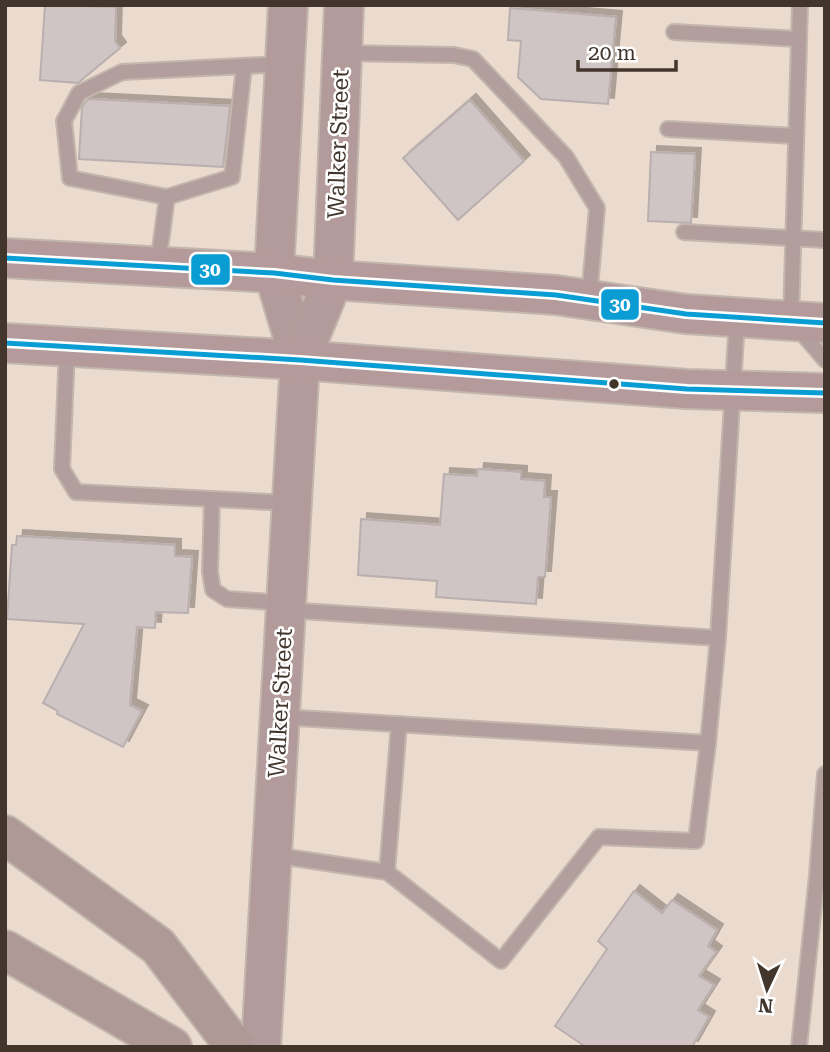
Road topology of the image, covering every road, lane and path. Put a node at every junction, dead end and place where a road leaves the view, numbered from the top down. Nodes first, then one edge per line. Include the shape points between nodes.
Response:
1 (288, 5) edge
2 (344, 5) edge
3 (800, 5) edge
4 (674, 32) dead end
5 (799, 39) junction
6 (342, 53) junction
7 (285, 64) junction
8 (244, 66) junction
9 (668, 128) dead end
10 (796, 136) junction
11 (166, 197) junction
12 (684, 232) dead end
13 (793, 238) junction
14 (825, 240) edge
15 (5, 258) edge
16 (158, 266) junction
17 (274, 273) junction
18 (333, 280) junction
19 (589, 300) junction
20 (737, 317) junction
21 (808, 321) edge
22 (5, 343) edge
23 (67, 346) junction
24 (300, 360) junction
25 (825, 360) edge
26 (732, 390) junction
27 (825, 393) edge
28 (212, 499) junction
29 (292, 503) junction
30 (286, 607) junction
31 (718, 638) junction
32 (279, 717) junction
33 (399, 724) junction
34 (708, 743) junction
35 (825, 774) edge
36 (823, 818) edge
37 (5, 835) edge
38 (272, 855) junction
39 (387, 872) junction
40 (5, 950) edge
41 (160, 1040) edge
42 (235, 1047) edge
43 (261, 1047) edge
44 (799, 1047) edge

1 - 7 main road, Walker Street
2 - 6 main road, Walker Street
3 - 5 lane
4 - 5 lane
5 - 10 lane
6 - 18 main road, Walker Street
6 - 19 lane via 473,59 566,157 597,208
7 - 8 lane
7 - 17 main road, Walker Street
8 - 11 lane via 232,177
8 - 11 lane via 122,72 79,93 64,121 70,177
9 - 10 lane
10 - 13 lane
11 - 16 lane
12 - 13 lane
13 - 14 lane
13 - 21 lane
15 - 16 main road
16 - 17 main road
17 - 18 main road
17 - 24 main road, Walker Street
18 - 19 main road
18 - 24 main road, Walker Street
19 - 20 main road
20 - 21 main road
20 - 26 lane
21 - 25 lane
22 - 23 main road
23 - 24 main road
23 - 28 lane via 62,469 76,492
24 - 26 main road
24 - 29 main road, Walker Street
26 - 27 main road
26 - 31 lane
28 - 29 lane
28 - 30 lane via 213,590 227,599
29 - 30 main road, Walker Street
30 - 31 lane
30 - 32 main road, Walker Street
31 - 34 lane
32 - 33 lane
32 - 38 main road, Walker Street
33 - 34 lane
33 - 39 lane
34 - 39 lane via 696,841 599,837 500,961
35 - 36 lane
36 - 44 lane
37 - 42 highway via 158,946
38 - 39 lane
38 - 43 main road, Walker Street
40 - 41 highway

